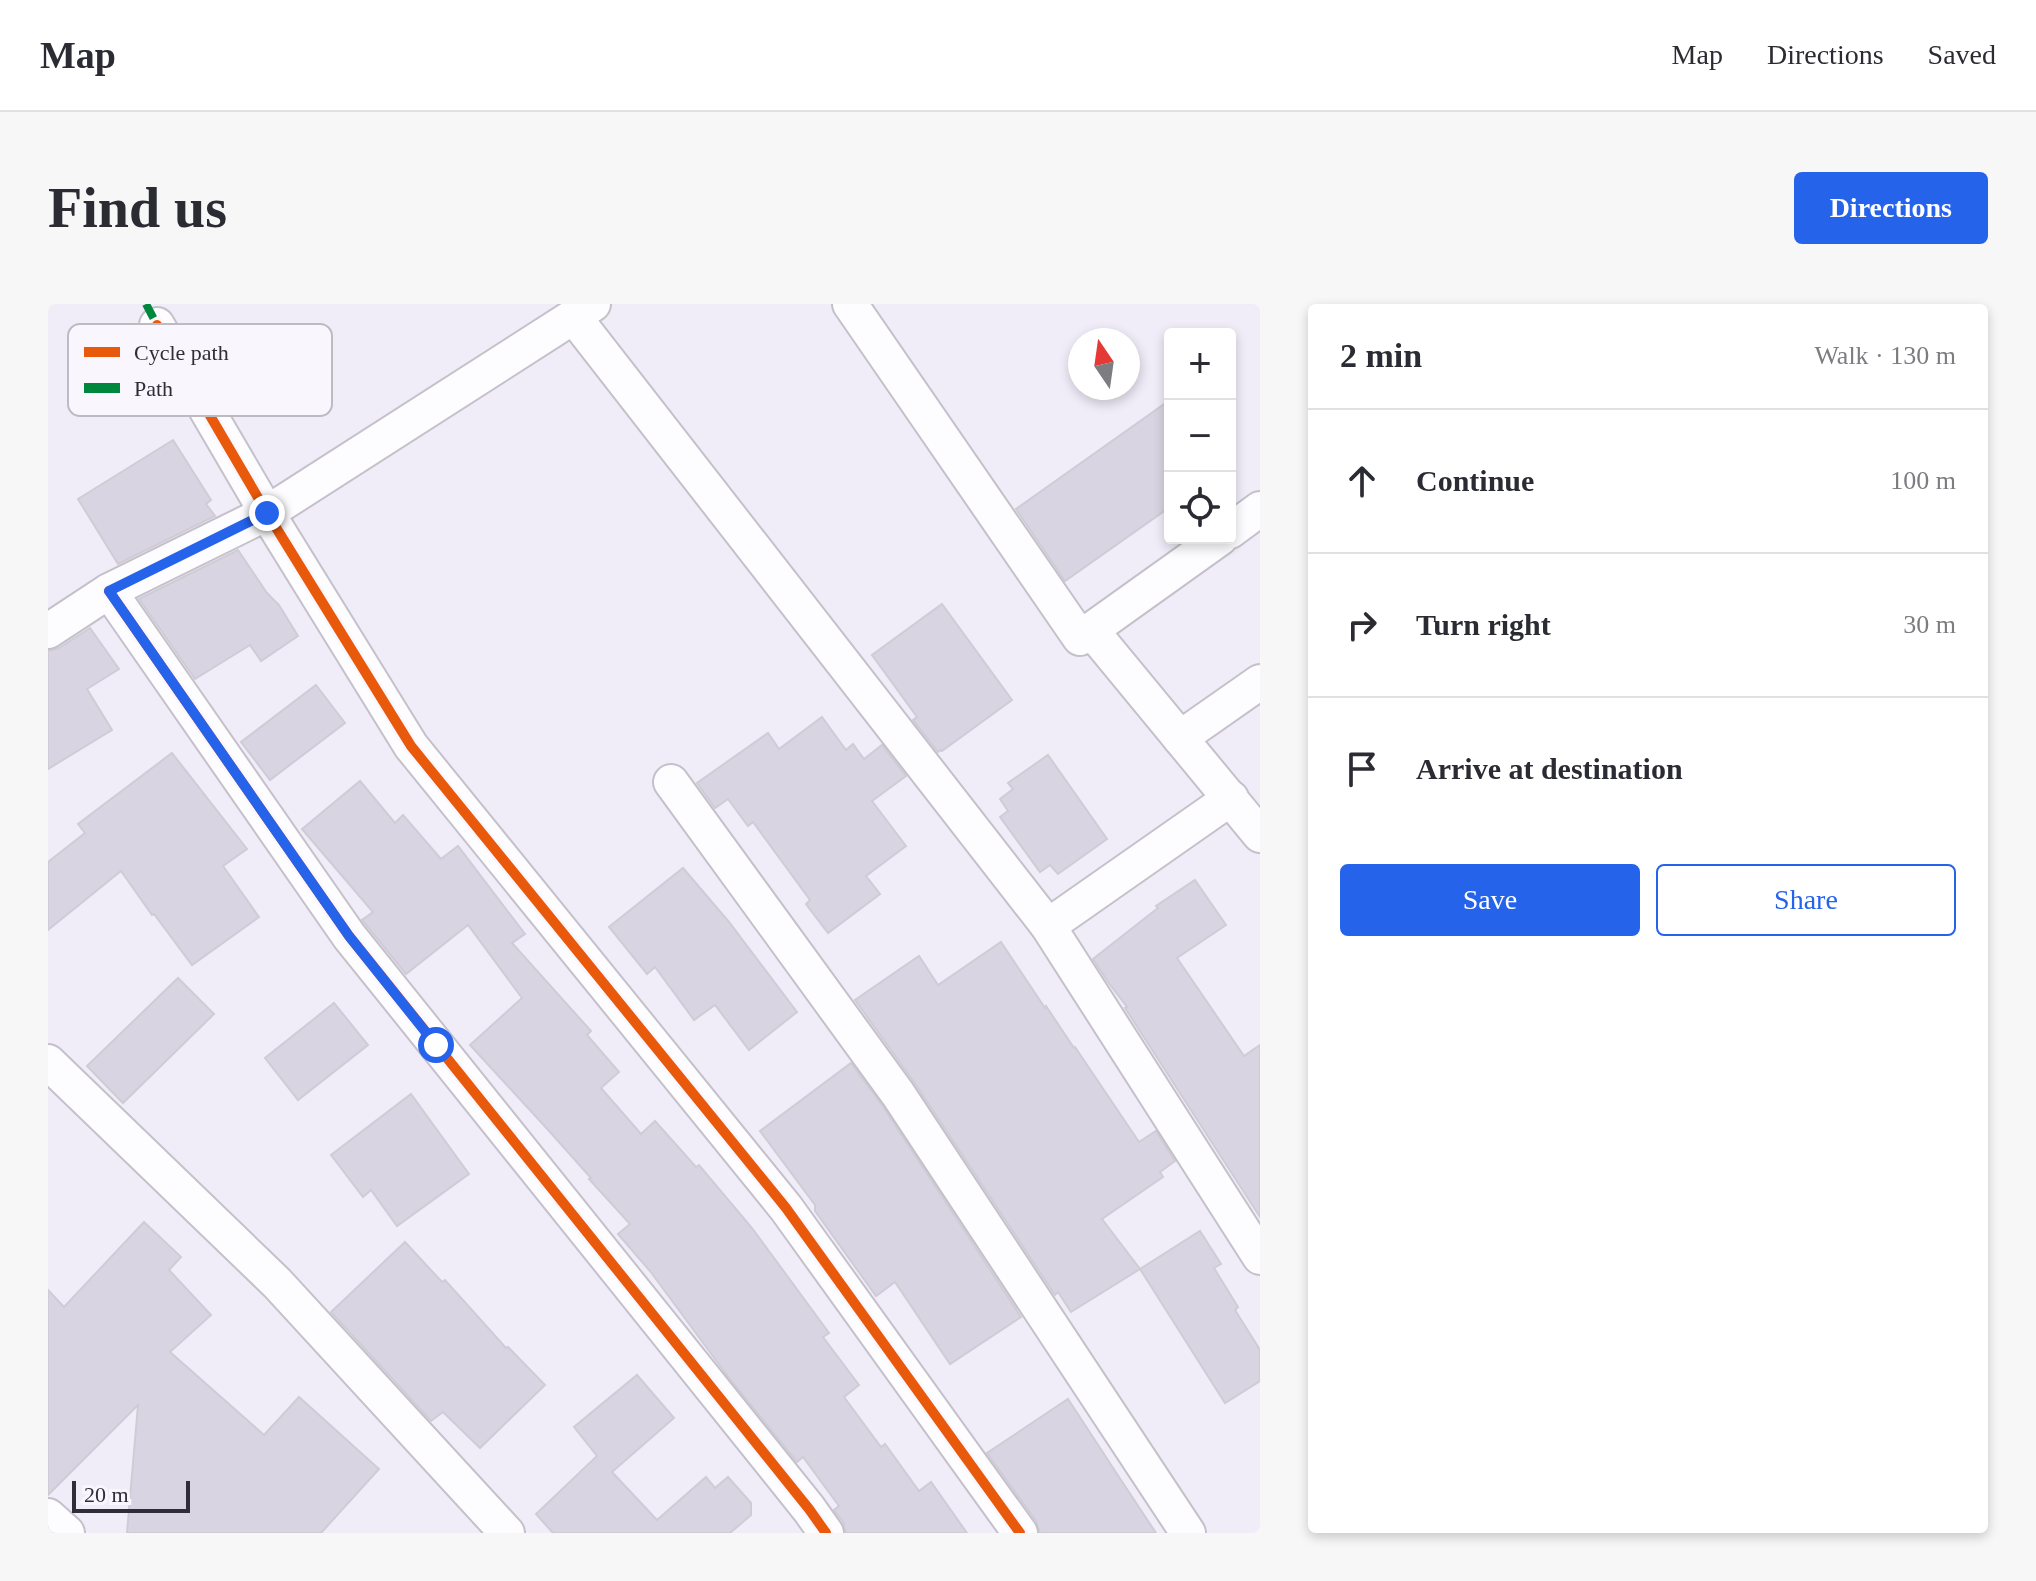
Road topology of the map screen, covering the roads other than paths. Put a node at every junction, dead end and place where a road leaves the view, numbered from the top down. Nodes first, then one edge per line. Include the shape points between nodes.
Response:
1 (850, 304) edge
2 (583, 310) edge
3 (210, 416) edge
4 (1260, 509) edge
5 (267, 513) junction
6 (1236, 527) edge
7 (1212, 544) edge
8 (109, 591) junction
9 (1091, 630) junction
10 (48, 631) edge
11 (1260, 682) edge
12 (1180, 738) junction
13 (671, 782) dead end
14 (1231, 798) junction
15 (1260, 835) edge
16 (1048, 926) junction
17 (48, 1062) edge
18 (1260, 1257) edge
19 (48, 1516) edge
20 (67, 1533) edge
21 (507, 1533) edge
22 (826, 1533) edge
23 (1020, 1533) edge
24 (1188, 1533) edge

1 - 9 street via 1080,638
2 - 5 street
2 - 16 street
3 - 5 street
4 - 6 street
5 - 8 street
5 - 23 street via 411,746 786,1208
7 - 9 street
8 - 10 street
8 - 22 street via 349,936
9 - 12 street
11 - 12 street
12 - 14 street
13 - 24 street via 898,1094
14 - 15 street
14 - 16 street
16 - 18 street
17 - 21 street via 277,1283
19 - 20 street

